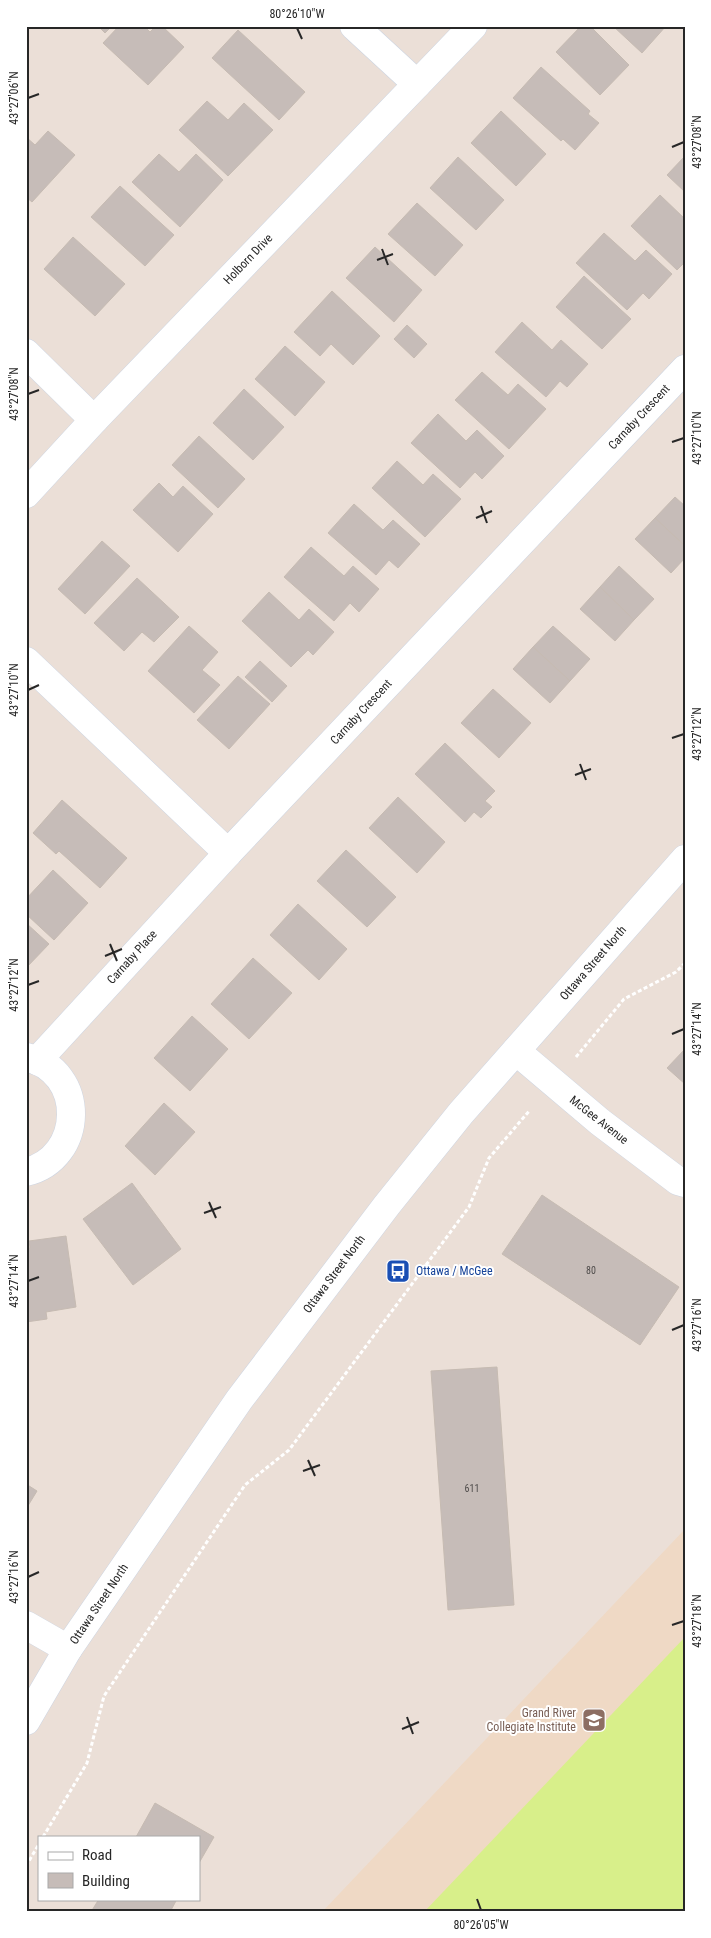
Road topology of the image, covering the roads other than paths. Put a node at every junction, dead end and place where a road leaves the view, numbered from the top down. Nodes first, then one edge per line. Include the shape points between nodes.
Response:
1 (354, 26) edge
2 (473, 26) edge
3 (417, 84) junction
4 (26, 353) edge
5 (685, 369) edge
6 (94, 420) junction
7 (26, 494) edge
8 (26, 661) edge
9 (228, 853) junction
10 (685, 859) edge
11 (516, 1051) junction
12 (32, 1059) edge
13 (26, 1172) edge
14 (685, 1183) edge
15 (26, 1625) edge
16 (68, 1649) junction
17 (26, 1721) edge

1 - 3 street
2 - 3 street, Holborn Drive
3 - 6 street, Holborn Drive
4 - 6 street
5 - 9 street, Carnaby Crescent
6 - 7 street, Holborn Drive
8 - 9 street
9 - 12 street, Carnaby Place
10 - 11 street, Ottawa Street North
11 - 14 street, McGee Avenue via 600,1122
11 - 16 street, Ottawa Street North via 387,1205 239,1400
12 - 13 street, Carnaby Place via 47,1066 60,1078 69,1096 72,1117 68,1137 51,1160
15 - 16 street
16 - 17 street, Ottawa Street North

